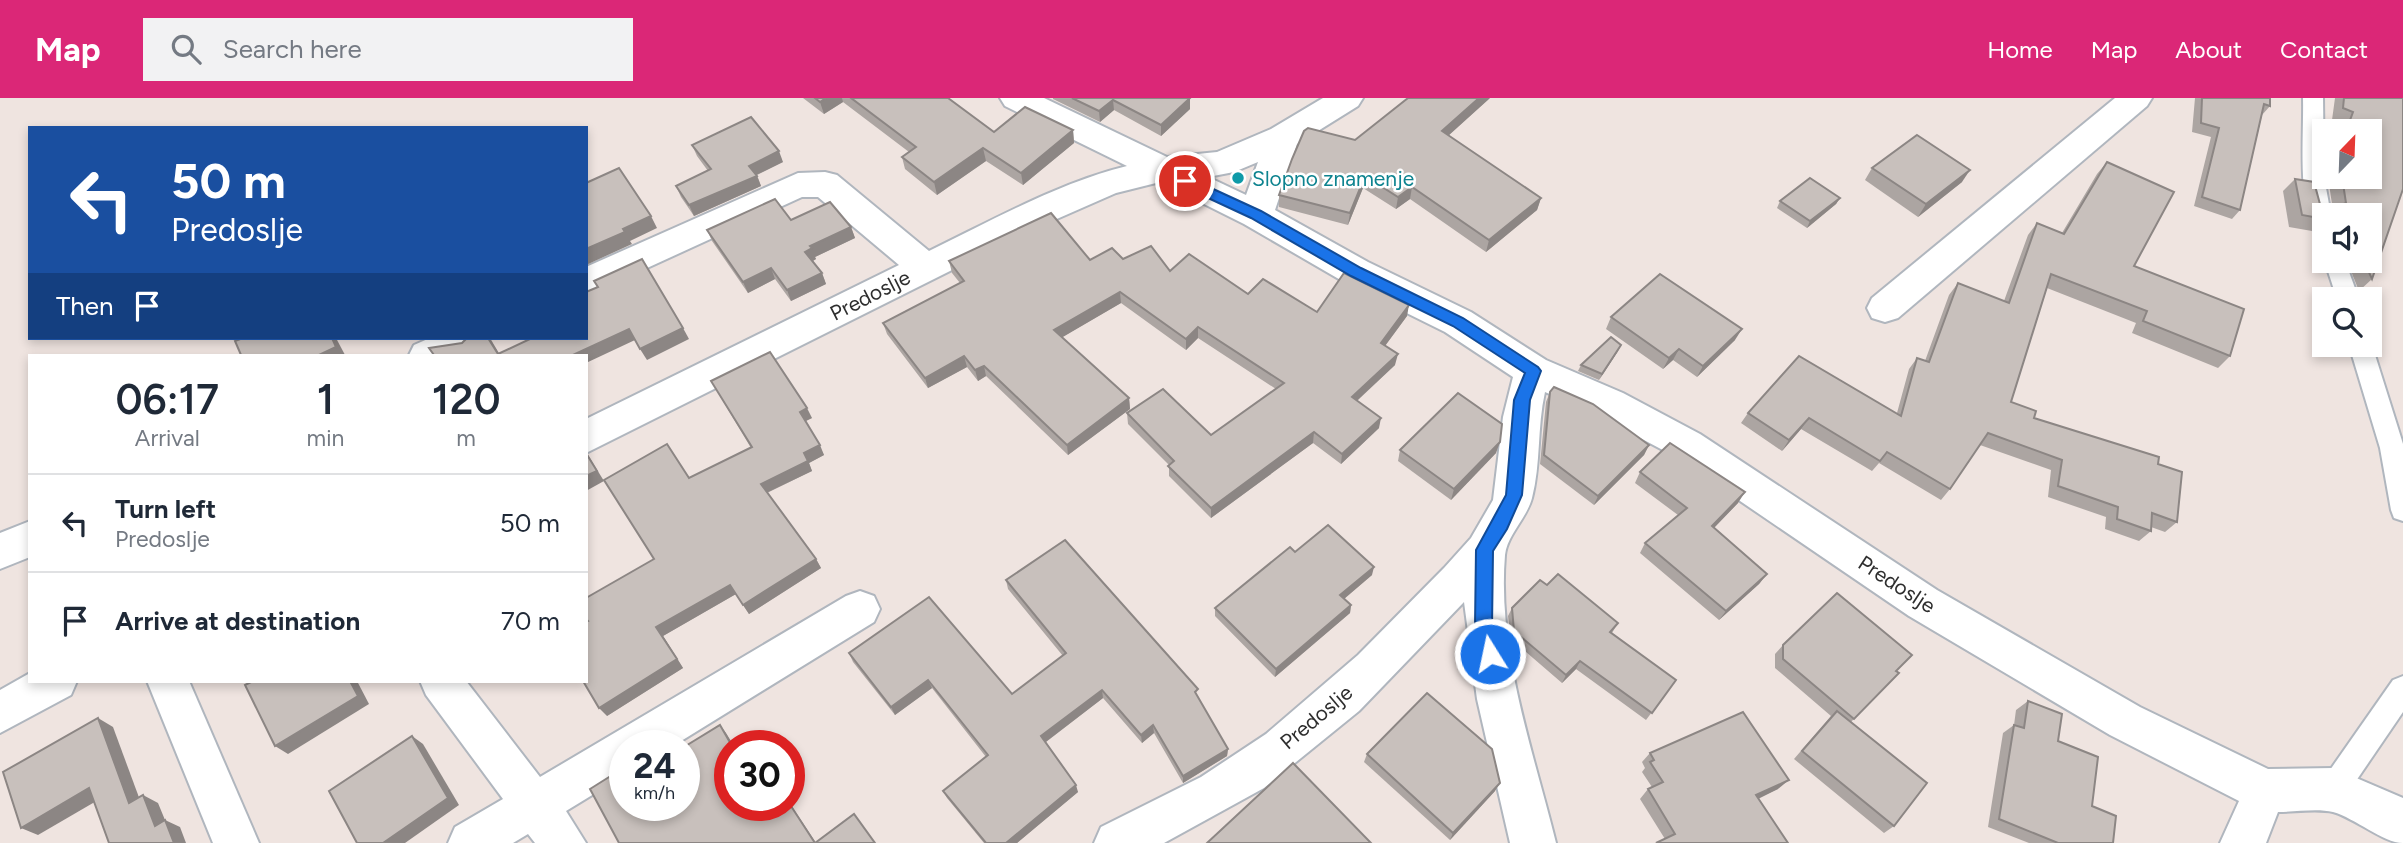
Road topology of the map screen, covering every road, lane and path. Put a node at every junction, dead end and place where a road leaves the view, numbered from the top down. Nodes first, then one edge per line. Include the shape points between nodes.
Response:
1 (1016, 98) edge
2 (1347, 98) edge
3 (2136, 98) edge
4 (2313, 98) edge
5 (1283, 137) junction
6 (1161, 170) junction
7 (2317, 203) edge
8 (1256, 215) junction
9 (925, 267) junction
10 (588, 281) edge
11 (1885, 308) dead end
12 (461, 340) edge
13 (429, 354) edge
14 (2365, 357) edge
15 (1533, 371) junction
16 (588, 437) edge
17 (2403, 510) edge
18 (28, 539) edge
19 (1485, 550) junction
20 (0, 551) edge
21 (860, 608) dead end
22 (52, 683) edge
23 (169, 683) edge
24 (443, 683) edge
25 (2403, 689) edge
26 (0, 713) edge
27 (659, 730) edge
28 (609, 761) edge
29 (2333, 790) junction
30 (2265, 791) junction
31 (535, 805) junction
32 (2403, 824) edge
33 (236, 843) edge
34 (471, 843) edge
35 (563, 843) edge
36 (1117, 843) edge
37 (1534, 843) edge
38 (2243, 843) edge

1 - 6 street, Predoslje
2 - 5 street, Predoslje
3 - 11 street
4 - 7 lane
5 - 6 street, Predoslje via 1222,164
5 - 8 street
6 - 8 street, Predoslje
6 - 9 street, Predoslje via 1108,183
8 - 15 street, Predoslje via 1356,272 1458,322
9 - 10 street via 825,184 798,185
9 - 16 street, Predoslje
12 - 13 street
14 - 17 lane via 2392,448
15 - 19 street, Predoslje via 1522,400 1514,495
15 - 30 street, Predoslje via 1687,445 1923,603 2125,721
18 - 20 street
19 - 36 street, Predoslje via 1408,637 1343,697 1248,773
19 - 37 street, Predoslje via 1484,627
21 - 27 street
22 - 26 street
23 - 33 street
24 - 31 street
25 - 29 lane
28 - 31 street
29 - 30 street, Predoslje
29 - 32 street, Predoslje
30 - 38 street
31 - 34 street
31 - 35 street

